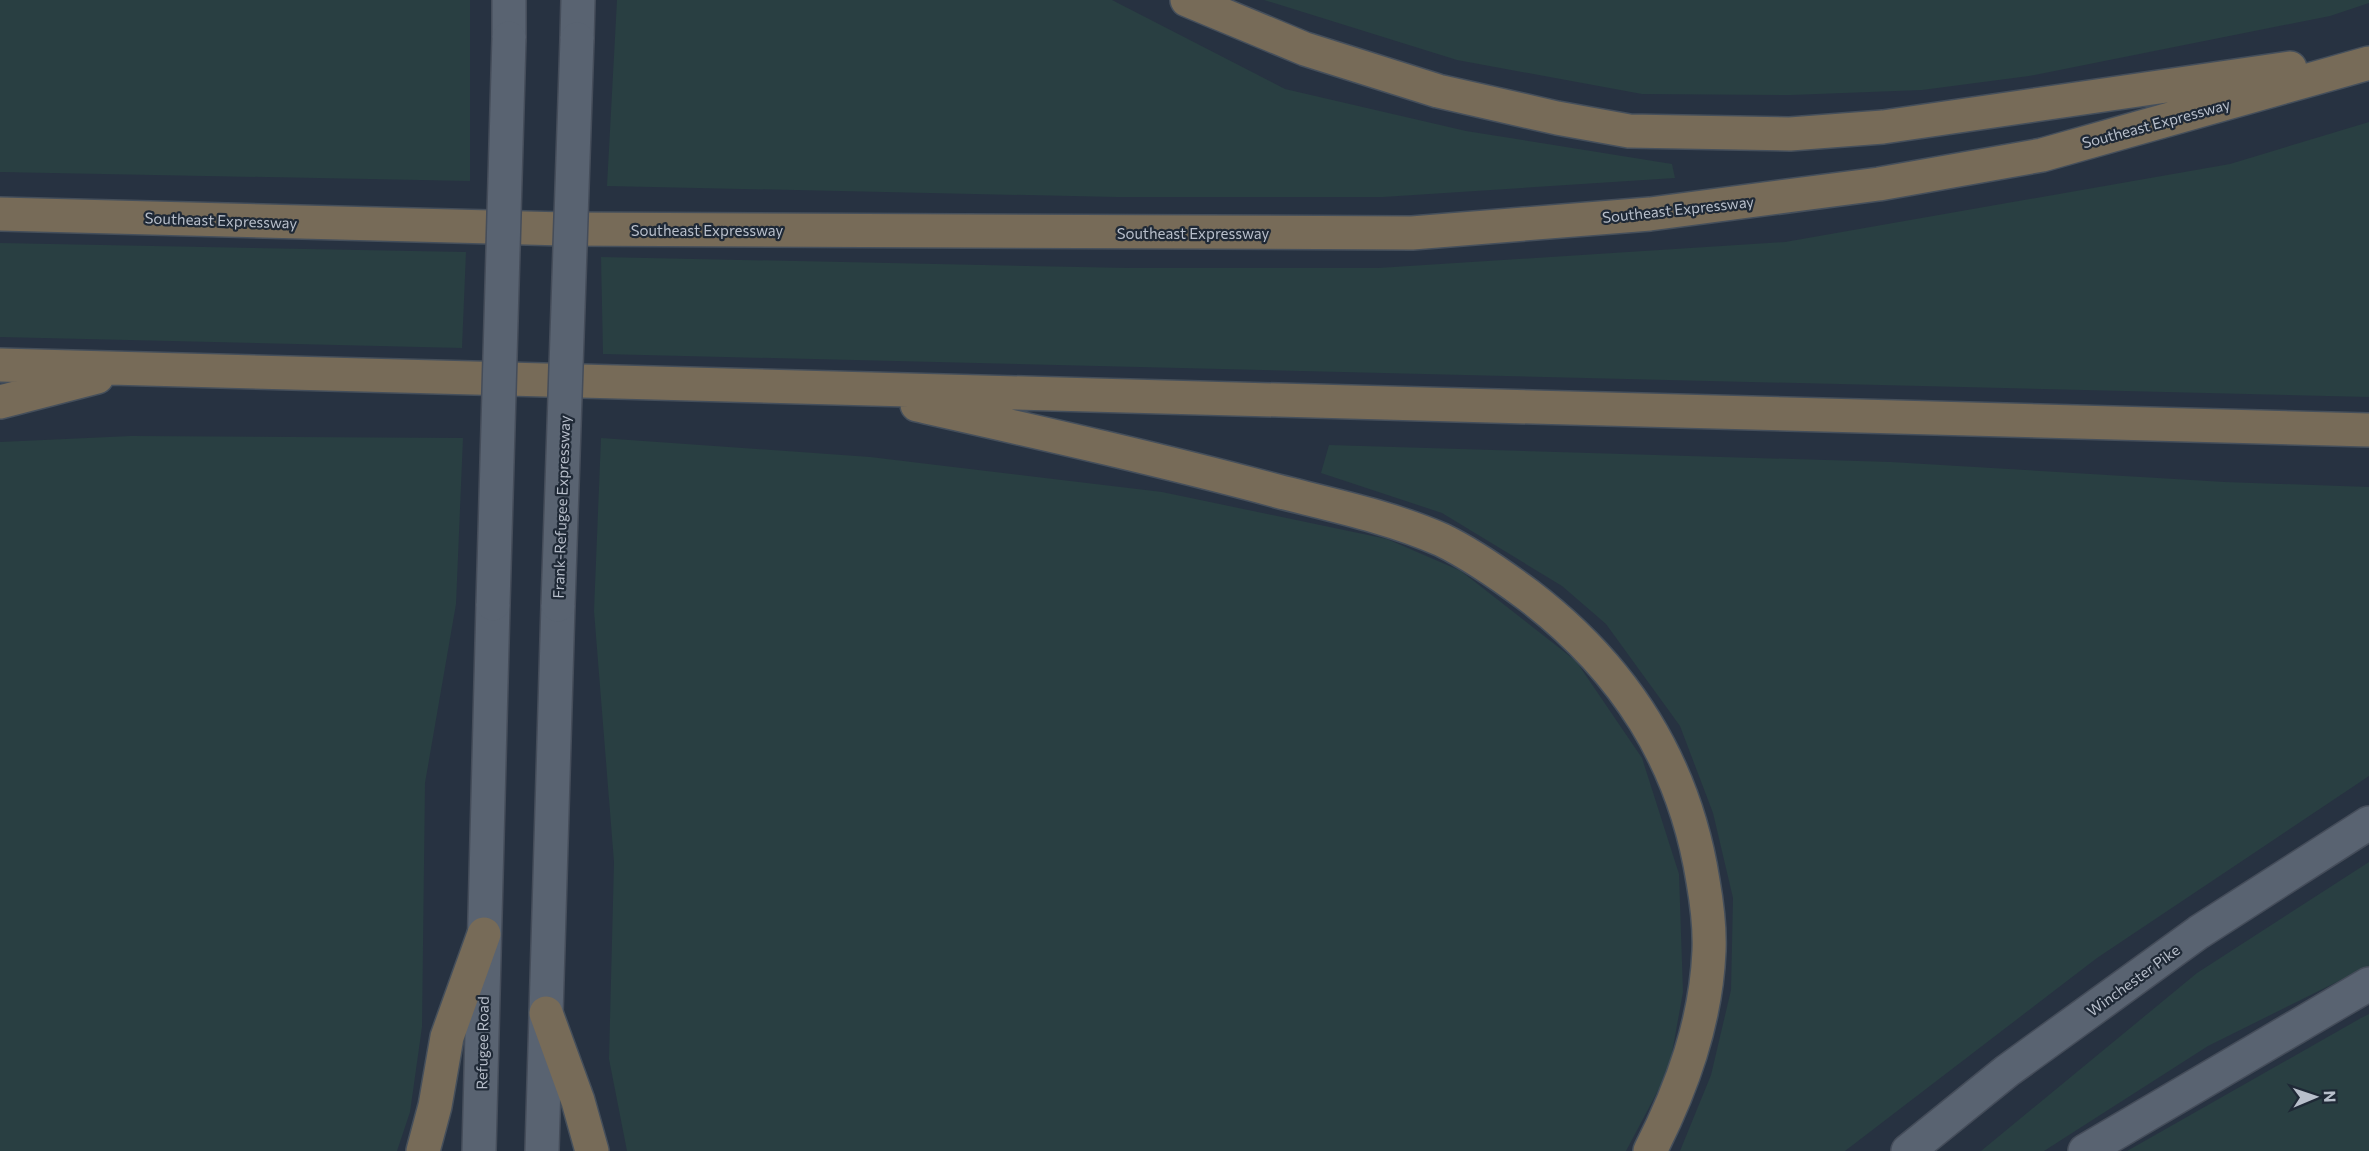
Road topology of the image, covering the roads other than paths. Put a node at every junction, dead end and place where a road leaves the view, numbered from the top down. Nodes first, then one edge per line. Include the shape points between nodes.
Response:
1 (509, 0) edge
2 (578, 0) edge
3 (1187, 0) edge
4 (2369, 57) edge
5 (2369, 63) edge
6 (0, 214) edge
7 (0, 365) edge
8 (136, 367) junction
9 (845, 389) junction
10 (0, 402) edge
11 (2369, 430) edge
12 (2369, 823) edge
13 (484, 934) junction
14 (2369, 984) edge
15 (546, 1013) junction
16 (423, 1151) edge
17 (479, 1151) edge
18 (542, 1151) edge
19 (592, 1151) edge
20 (1650, 1151) edge
21 (1908, 1151) edge
22 (2085, 1151) edge

1 - 13 main road, bridge
2 - 15 main road, Frank-Refugee Expressway, bridge
3 - 4 highway via 1305,50 1438,91 1557,118 1641,131 1790,134 1883,128
5 - 6 highway, Southeast Expressway via 2042,155 1879,184 1650,214 1412,233 564,229
7 - 8 highway
8 - 9 highway
8 - 10 highway
9 - 11 highway
9 - 20 highway via 1176,464 1389,520 1470,555 1573,631 1625,690 1670,767 1698,850 1707,908 1710,950 1689,1064
12 - 21 main road, Winchester Pike via 2189,939 2007,1071
13 - 16 highway via 447,1038
13 - 17 main road, Refugee Road
14 - 22 main road
15 - 18 main road
15 - 19 highway

